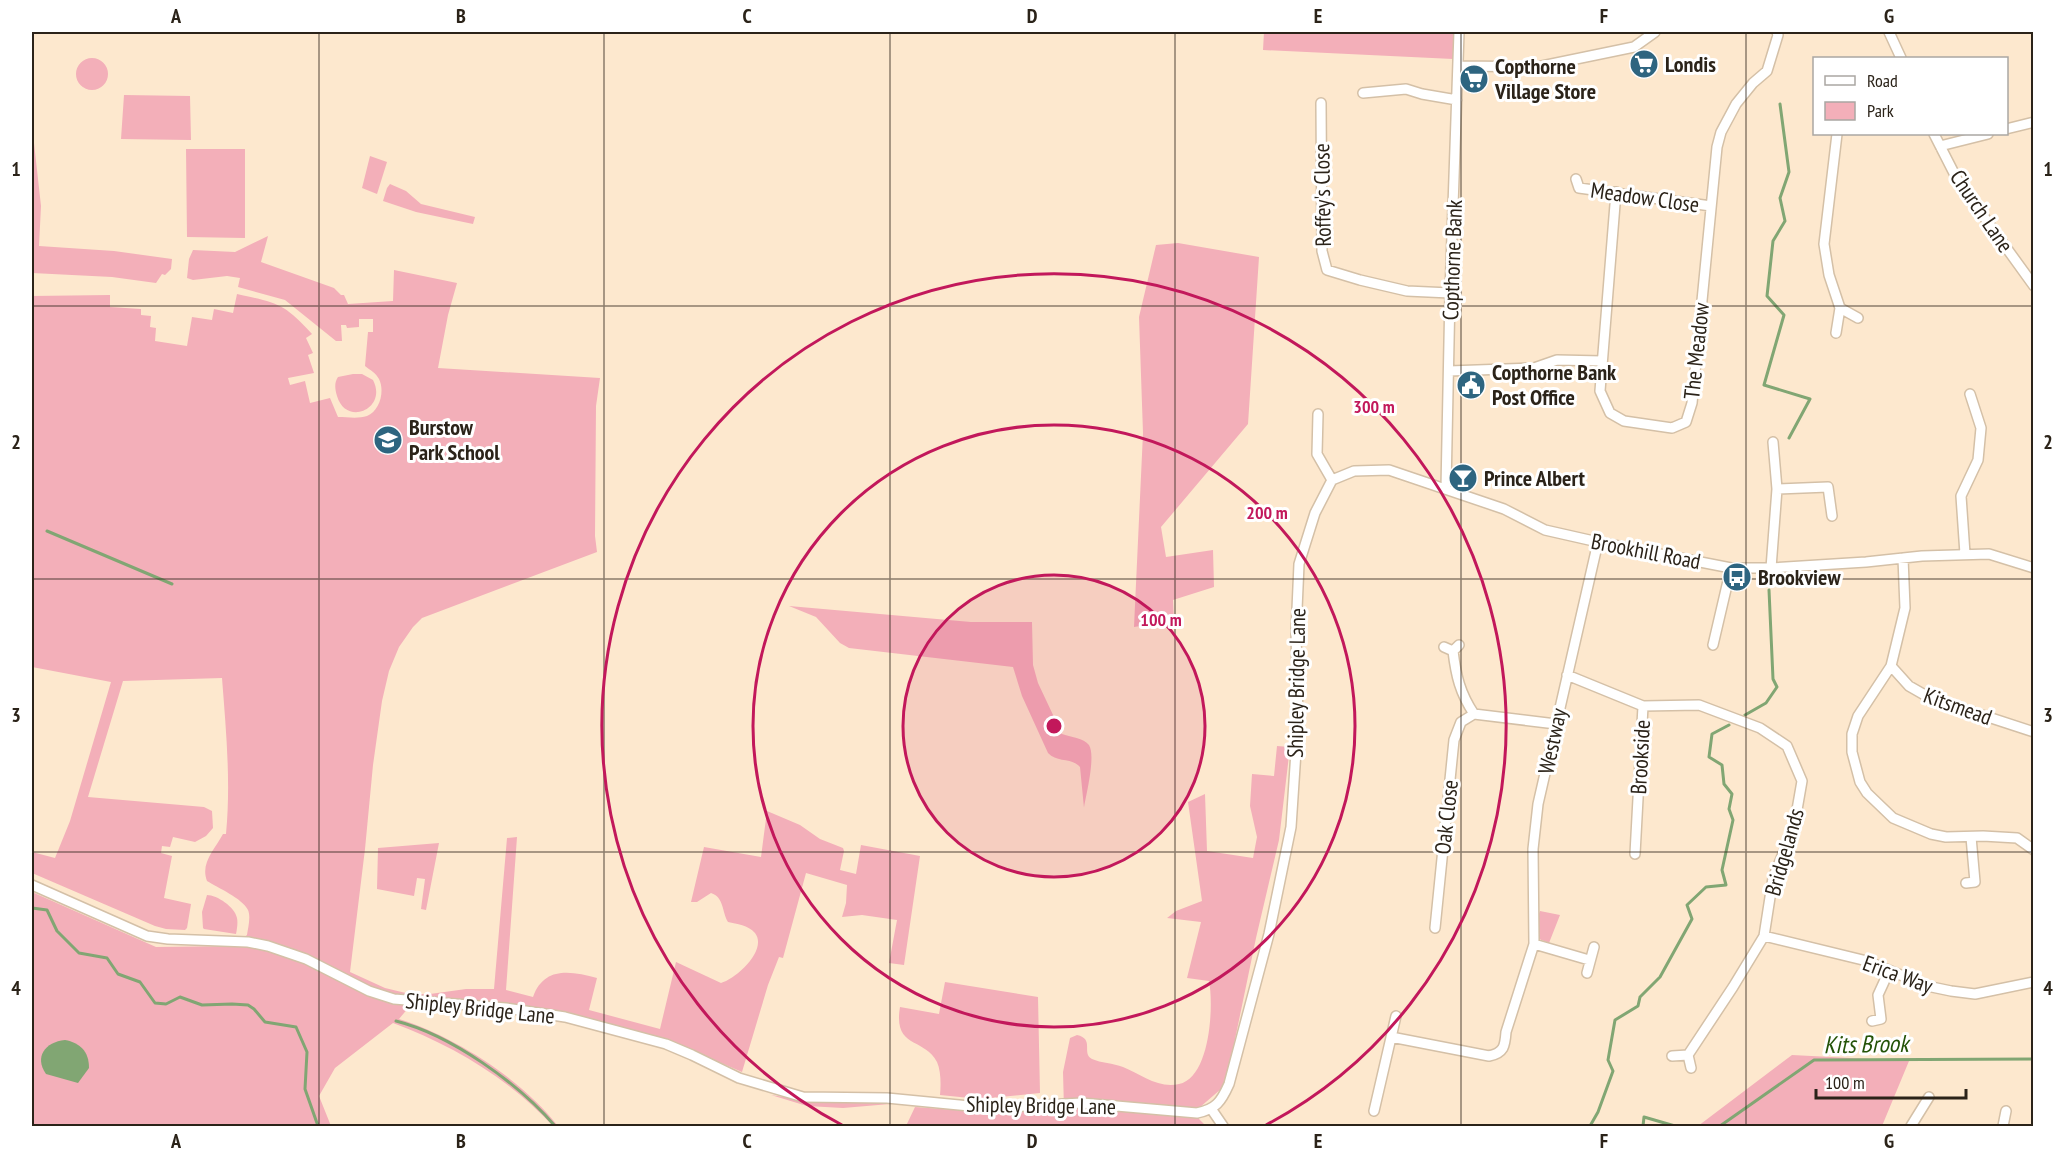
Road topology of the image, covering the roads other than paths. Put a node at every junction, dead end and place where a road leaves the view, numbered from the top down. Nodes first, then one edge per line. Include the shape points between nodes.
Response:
1 (1459, 32) edge
2 (1655, 32) edge
3 (1777, 32) edge
4 (1889, 32) edge
5 (1901, 57) edge
6 (1459, 66) junction
7 (1369, 95) dead end
8 (1457, 100) junction
9 (1321, 103) dead end
10 (2034, 122) edge
11 (2008, 129) edge
12 (1837, 135) edge
13 (1935, 135) edge
14 (1984, 135) edge
15 (1940, 146) junction
16 (1577, 186) dead end
17 (1616, 192) junction
18 (1711, 206) junction
19 (2034, 286) edge
20 (1450, 293) junction
21 (1840, 308) junction
22 (1858, 318) dead end
23 (1836, 333) dead end
24 (1602, 361) junction
25 (1449, 371) junction
26 (1970, 394) dead end
27 (1318, 414) dead end
28 (1773, 442) dead end
29 (1332, 480) junction
30 (1446, 488) junction
31 (1777, 489) junction
32 (1832, 516) dead end
33 (1598, 542) junction
34 (1965, 554) junction
35 (1903, 558) junction
36 (2034, 567) edge
37 (1731, 568) junction
38 (1771, 568) junction
39 (1713, 645) dead end
40 (1452, 648) dead end
41 (1891, 666) junction
42 (1567, 675) junction
43 (1643, 706) junction
44 (1474, 714) junction
45 (1556, 724) junction
46 (2034, 732) edge
47 (1971, 837) junction
48 (2034, 850) edge
49 (1635, 854) dead end
50 (1966, 883) dead end
51 (32, 885) edge
52 (1435, 928) dead end
53 (1764, 936) junction
54 (1534, 944) junction
55 (1594, 947) dead end
56 (1589, 960) junction
57 (1889, 971) junction
58 (1587, 973) dead end
59 (2034, 982) edge
60 (1396, 1016) dead end
61 (1872, 1021) dead end
62 (1391, 1037) junction
63 (1688, 1055) junction
64 (1672, 1056) dead end
65 (1691, 1068) dead end
66 (1929, 1097) dead end
67 (1212, 1110) junction
68 (1374, 1111) dead end
69 (2006, 1111) dead end
70 (1223, 1126) edge
71 (1911, 1126) edge
72 (2003, 1126) edge

1 - 6 street, Copthorne Bank
2 - 6 street via 1634,47 1537,67
3 - 18 street, The Meadow via 1767,71 1736,104 1721,132
4 - 5 street
6 - 8 street, Copthorne Bank
7 - 8 street via 1406,89
8 - 20 street, Copthorne Bank
9 - 20 street, Roffey's Close via 1322,251 1328,270 1407,291
10 - 11 street
12 - 21 street via 1824,244
13 - 15 street, Church Lane
14 - 15 street
15 - 19 street, Church Lane via 1958,181
16 - 17 street, Meadow Close
17 - 18 street, Meadow Close
17 - 24 street, The Meadow
18 - 24 street, The Meadow via 1692,403 1686,422 1667,428 1624,421 1610,413 1600,392
20 - 25 street, Copthorne Bank
21 - 22 street
21 - 23 street
24 - 25 street via 1557,360 1534,368
25 - 30 street, Copthorne Bank
26 - 34 street via 1981,428 1978,460 1961,496
27 - 29 street via 1317,454
28 - 31 street
29 - 30 street via 1354,471 1389,470
29 - 67 street, Shipley Bridge Lane via 1315,513 1299,564 1298,721 1291,827 1269,934 1231,1077
30 - 33 street, Brookhill Road via 1504,509 1545,530
31 - 32 street via 1828,487
31 - 38 street
33 - 37 street, Brookhill Road
33 - 42 street, Westway
34 - 35 street, Brookhill Road
34 - 36 street, Brookhill Road via 1989,554
35 - 38 street, Brookhill Road
35 - 41 street via 1905,608
37 - 38 street, Brookhill Road
37 - 39 street
40 - 44 street via 1455,674 1463,698
41 - 46 street, Kitsmead via 1909,686 1930,698
41 - 47 street via 1858,716 1852,734 1860,782 1893,818 1938,837
42 - 43 street, Brookside
42 - 45 street, Westway
43 - 49 street, Brookside
43 - 53 street, Bridgelands via 1699,705 1760,728 1787,746 1802,781 1794,826 1773,878
44 - 45 street
44 - 52 street, Oak Close via 1461,722 1454,740
45 - 54 street, Westway via 1538,804 1533,849
47 - 48 street via 2017,838
47 - 50 street via 1975,882
51 - 67 street, Shipley Bridge Lane via 147,936 268,946 394,999 565,1017 666,1044 739,1078 804,1097 896,1098 990,1108 1073,1102 1186,1113
53 - 57 street, Erica Way via 1866,961
53 - 63 street, Bridgelands
54 - 56 street
54 - 62 street, Westway via 1504,1047 1498,1054 1489,1056
55 - 56 street
56 - 58 street
57 - 59 street, Erica Way via 1927,986 1963,993
57 - 61 street via 1878,995 1881,1019
60 - 62 street
62 - 68 street
63 - 64 street
63 - 65 street
66 - 71 street
67 - 70 street
69 - 72 street

